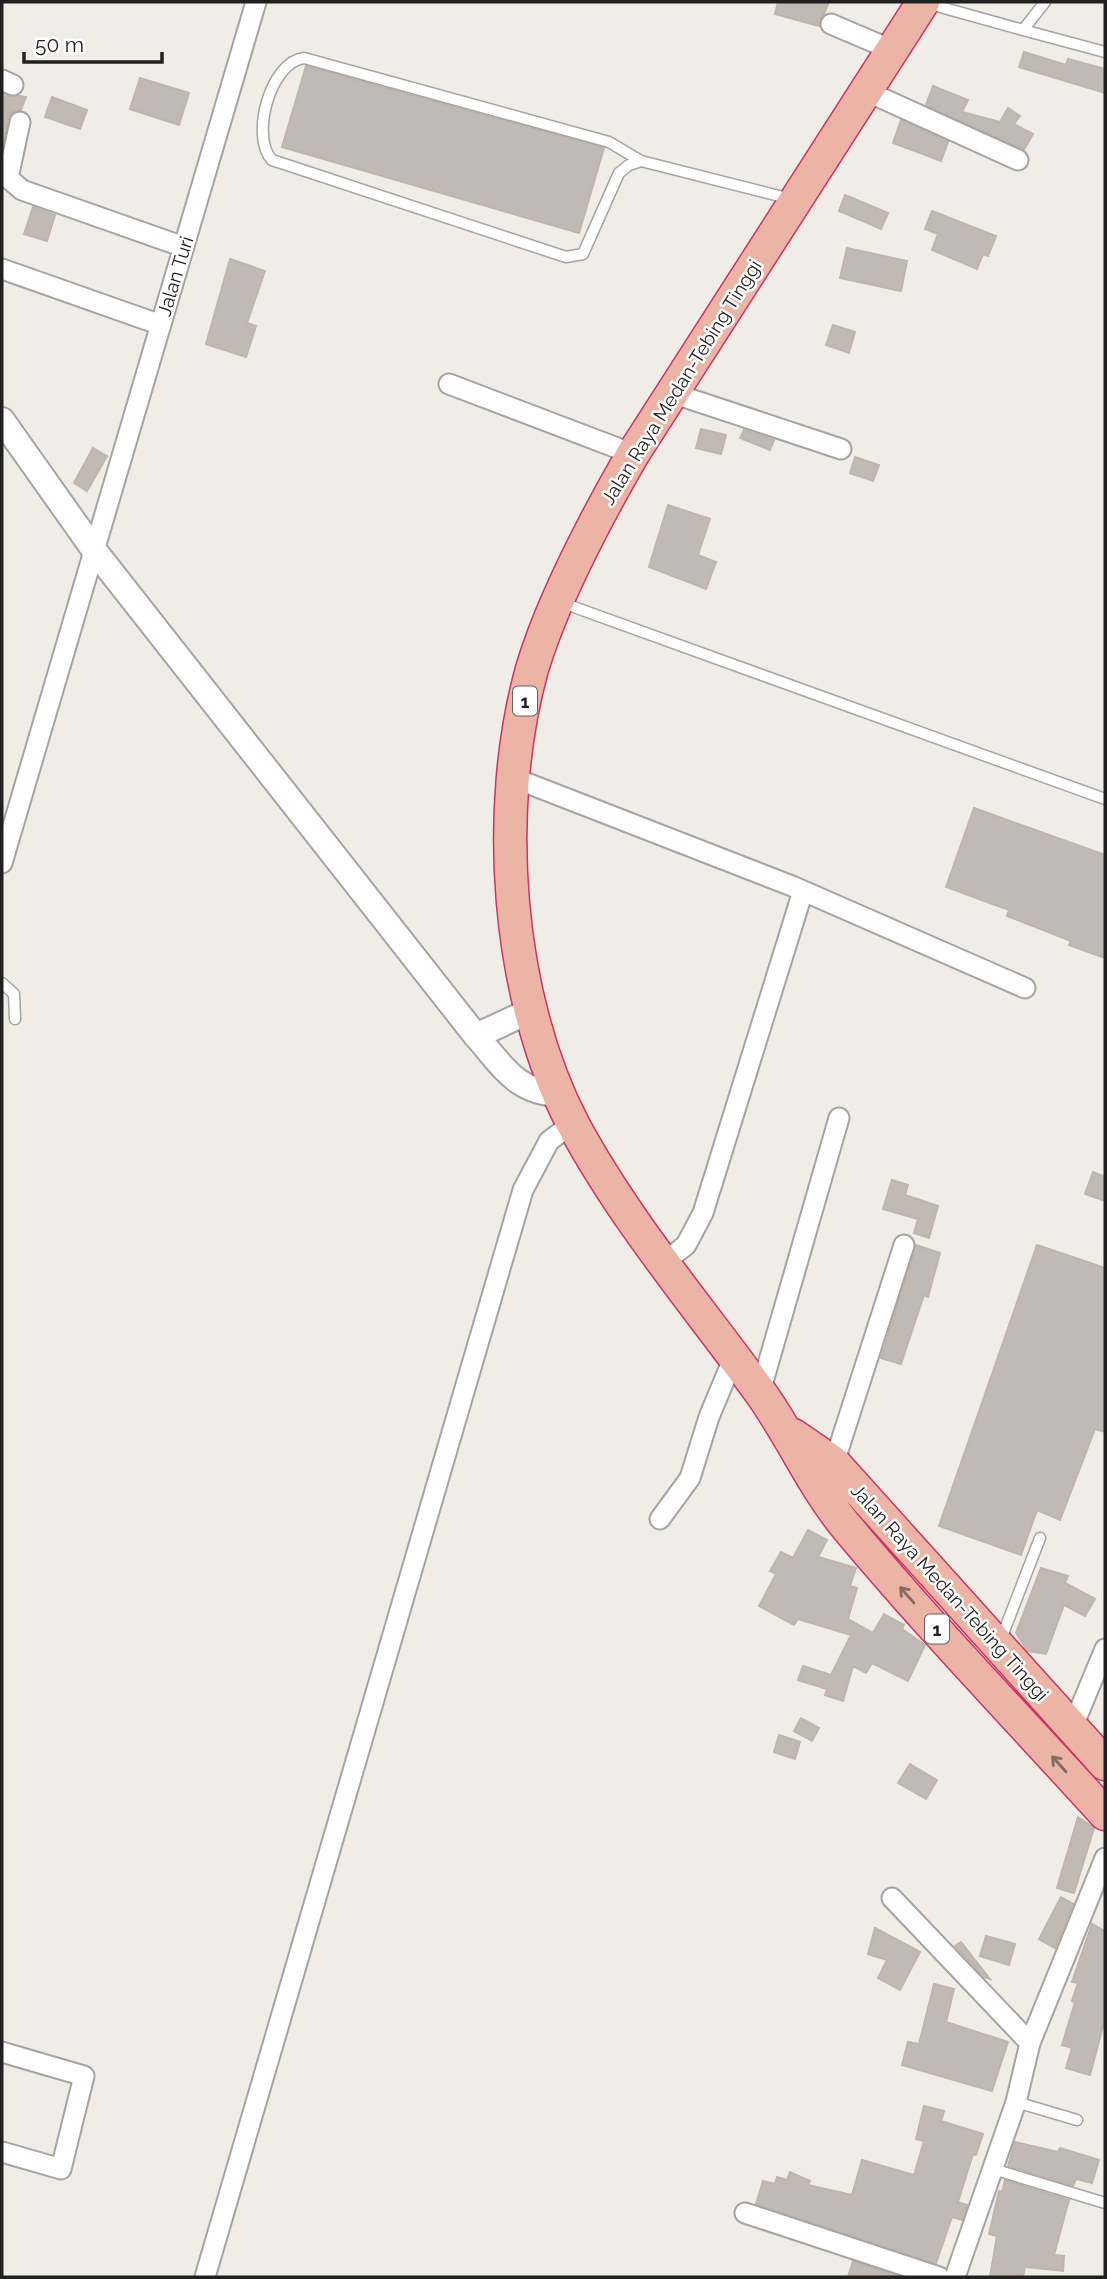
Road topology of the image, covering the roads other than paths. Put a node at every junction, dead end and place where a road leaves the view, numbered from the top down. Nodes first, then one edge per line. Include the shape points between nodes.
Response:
1 (256, 2) edge
2 (922, 2) edge
3 (1045, 2) edge
4 (831, 24) dead end
5 (1023, 30) junction
6 (892, 50) junction
7 (1105, 52) edge
8 (866, 91) junction
9 (20, 122) dead end
10 (1018, 160) dead end
11 (641, 161) junction
12 (5, 177) edge
13 (795, 200) junction
14 (184, 247) junction
15 (2, 269) edge
16 (161, 325) junction
17 (449, 384) dead end
18 (672, 393) junction
19 (2, 420) edge
20 (841, 449) dead end
21 (633, 454) junction
22 (94, 550) junction
23 (559, 602) junction
24 (514, 778) junction
25 (1105, 799) edge
26 (2, 863) edge
27 (803, 891) junction
28 (2, 983) edge
29 (1025, 988) dead end
30 (532, 1010) junction
31 (15, 1019) dead end
32 (476, 1036) junction
33 (560, 1094) junction
34 (839, 1118) dead end
35 (573, 1123) junction
36 (904, 1245) dead end
37 (662, 1264) junction
38 (734, 1357) junction
39 (760, 1392) junction
40 (786, 1430) junction
41 (834, 1463) junction
42 (660, 1519) dead end
43 (1040, 1538) dead end
44 (998, 1646) junction
45 (1105, 1649) edge
46 (1073, 1727) junction
47 (1105, 1764) edge
48 (1105, 1814) edge
49 (1105, 1858) edge
50 (892, 1898) dead end
51 (1030, 2043) junction
52 (2, 2052) edge
53 (1016, 2102) junction
54 (1077, 2120) dead end
55 (2, 2152) edge
56 (993, 2169) junction
57 (1105, 2203) edge
58 (745, 2213) dead end
59 (205, 2277) edge
60 (939, 2277) edge
61 (955, 2277) edge

1 - 14 street, Jalan Turi
2 - 5 lane
2 - 6 highway, Jalan Raya Medan-Tebing Tinggi / 1
3 - 5 lane
4 - 6 street
5 - 7 lane
6 - 8 highway, Jalan Raya Medan-Tebing Tinggi / 1
8 - 10 street
8 - 13 highway, Jalan Raya Medan-Tebing Tinggi / 1
9 - 12 street
11 - 11 lane via 619,173 583,254 566,257 272,160 263,151 261,135 277,76 286,64 304,58 609,142
11 - 13 lane
12 - 14 street via 22,190
13 - 18 highway, Jalan Raya Medan-Tebing Tinggi / 1
14 - 16 street, Jalan Turi
15 - 16 street
16 - 22 street, Jalan Turi
17 - 21 street
18 - 20 street
18 - 21 highway, Jalan Raya Medan-Tebing Tinggi / 1
19 - 22 street
21 - 23 highway, Jalan Raya Medan-Tebing Tinggi / 1 via 595,522
22 - 26 street, Jalan Turi
22 - 32 street
23 - 24 highway, Jalan Raya Medan-Tebing Tinggi / 1 via 532,670
23 - 25 lane
24 - 27 street
24 - 30 highway, Jalan Raya Medan-Tebing Tinggi / 1 via 510,864 514,918
27 - 29 street
27 - 37 street via 703,1213 686,1245
28 - 31 lane via 14,994
30 - 32 street
30 - 33 highway, Jalan Raya Medan-Tebing Tinggi / 1
32 - 33 street via 518,1083 538,1093
33 - 35 highway, Jalan Raya Medan-Tebing Tinggi / 1
34 - 39 street
35 - 37 highway, Jalan Raya Medan-Tebing Tinggi / 1
35 - 59 street via 549,1141 523,1190
36 - 41 street
37 - 38 highway, Jalan Raya Medan-Tebing Tinggi / 1
38 - 39 highway, Jalan Raya Medan-Tebing Tinggi / 1
38 - 42 street via 690,1478
39 - 40 highway, Jalan Raya Medan-Tebing Tinggi / 1
40 - 41 highway, Jalan Raya Medan-Tebing Tinggi / 1
48 -> 40 highway, Jalan Raya Medan-Tebing Tinggi / 1 via 845,1526
41 - 44 highway, Jalan Raya Medan-Tebing Tinggi / 1
43 - 44 lane
44 - 46 highway, Jalan Raya Medan-Tebing Tinggi / 1
45 - 46 street
46 - 47 highway, Jalan Raya Medan-Tebing Tinggi / 1
49 - 51 street
50 - 51 street
51 - 53 street
52 - 55 street via 85,2076 61,2169
53 - 54 lane
53 - 56 street
56 - 57 lane
56 - 61 street
58 - 60 street

